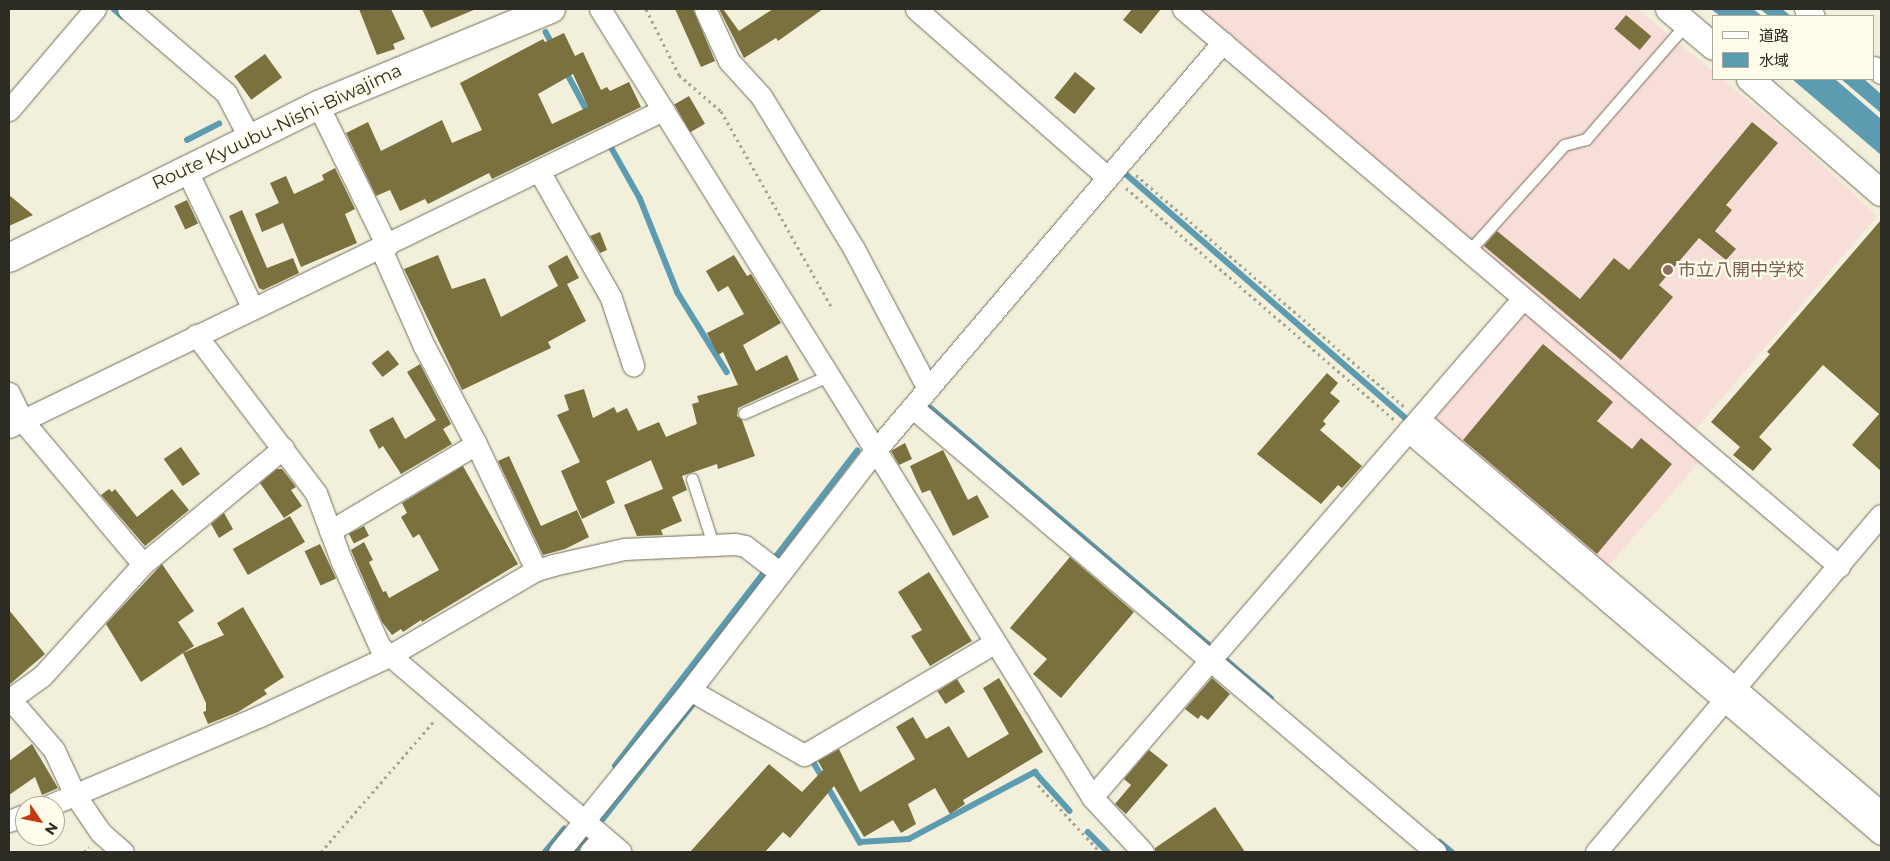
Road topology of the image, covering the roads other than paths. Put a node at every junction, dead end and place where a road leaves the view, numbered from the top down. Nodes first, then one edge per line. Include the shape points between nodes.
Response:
1 (94, 9) edge
2 (128, 9) edge
3 (551, 9) edge
4 (600, 9) edge
5 (705, 9) edge
6 (916, 9) edge
7 (1183, 9) edge
8 (515, 15) edge
9 (1678, 16) edge
10 (1223, 42) junction
11 (1712, 45) edge
12 (1751, 80) edge
13 (318, 105) junction
14 (9, 110) edge
15 (663, 110) junction
16 (249, 137) junction
17 (186, 169) junction
18 (539, 171) junction
19 (1113, 171) junction
20 (1879, 185) edge
21 (384, 248) junction
22 (1469, 251) junction
23 (9, 258) edge
24 (1523, 298) junction
25 (252, 308) junction
26 (196, 335) junction
27 (633, 365) dead end
28 (828, 376) junction
29 (928, 389) junction
30 (9, 393) edge
31 (912, 407) junction
32 (744, 413) dead end
33 (16, 424) edge
34 (1413, 425) junction
35 (476, 444) junction
36 (283, 448) junction
37 (874, 452) junction
38 (692, 479) dead end
39 (1881, 515) edge
40 (330, 531) junction
41 (713, 544) junction
42 (143, 564) junction
43 (1839, 566) junction
44 (536, 570) junction
45 (779, 572) junction
46 (994, 643) junction
47 (389, 656) junction
48 (1212, 659) junction
49 (690, 690) junction
50 (1731, 694) junction
51 (9, 699) edge
52 (76, 795) junction
53 (1092, 797) junction
54 (65, 799) edge
55 (1881, 812) edge
56 (585, 822) junction
57 (1881, 834) edge
58 (597, 845) edge
59 (123, 852) edge
60 (559, 852) edge
61 (621, 852) edge
62 (1143, 852) edge
63 (1436, 852) edge
64 (1596, 852) edge

1 - 14 street
2 - 16 street via 226,93
3 - 8 main road, Route Kyuubu-Nishi-Biwajima
4 - 15 street
5 - 29 street via 729,61 760,96 854,249
6 - 19 street
7 - 10 street
8 - 13 main road, Route Kyuubu-Nishi-Biwajima
9 - 11 street
9 - 22 lane via 1586,139 1564,145
10 - 19 street
10 - 22 street
12 - 20 street
13 - 16 main road, Route Kyuubu-Nishi-Biwajima
13 - 21 street
15 - 18 street
15 - 28 street
16 - 17 main road, Route Kyuubu-Nishi-Biwajima
17 - 23 main road, Route Kyuubu-Nishi-Biwajima
17 - 25 street
18 - 21 street
18 - 27 street via 611,298
19 - 29 street
21 - 25 street
21 - 35 street via 424,346
22 - 24 street
24 - 34 street
24 - 43 street
25 - 26 street
26 - 33 street
26 - 36 street
28 - 32 lane
28 - 37 street
29 - 31 street
30 - 33 street
31 - 37 street
31 - 48 street
33 - 42 street
34 - 48 street
34 - 50 street
35 - 40 street
35 - 44 street
36 - 40 street via 316,493
36 - 42 street
37 - 45 street
37 - 46 street
38 - 41 lane
39 - 43 street
40 - 47 street via 380,646
41 - 44 street via 624,549
41 - 45 street via 745,546
42 - 51 street via 42,676
43 - 50 street
44 - 47 street
45 - 49 street
46 - 49 street via 804,755
46 - 53 street
47 - 52 street
47 - 56 street
48 - 53 street
48 - 63 street
49 - 56 street
50 - 55 street
50 - 57 street
50 - 64 street
51 - 52 street via 54,750
52 - 54 street
52 - 59 street via 101,833
53 - 62 street
56 - 58 street
56 - 60 street
58 - 61 street

